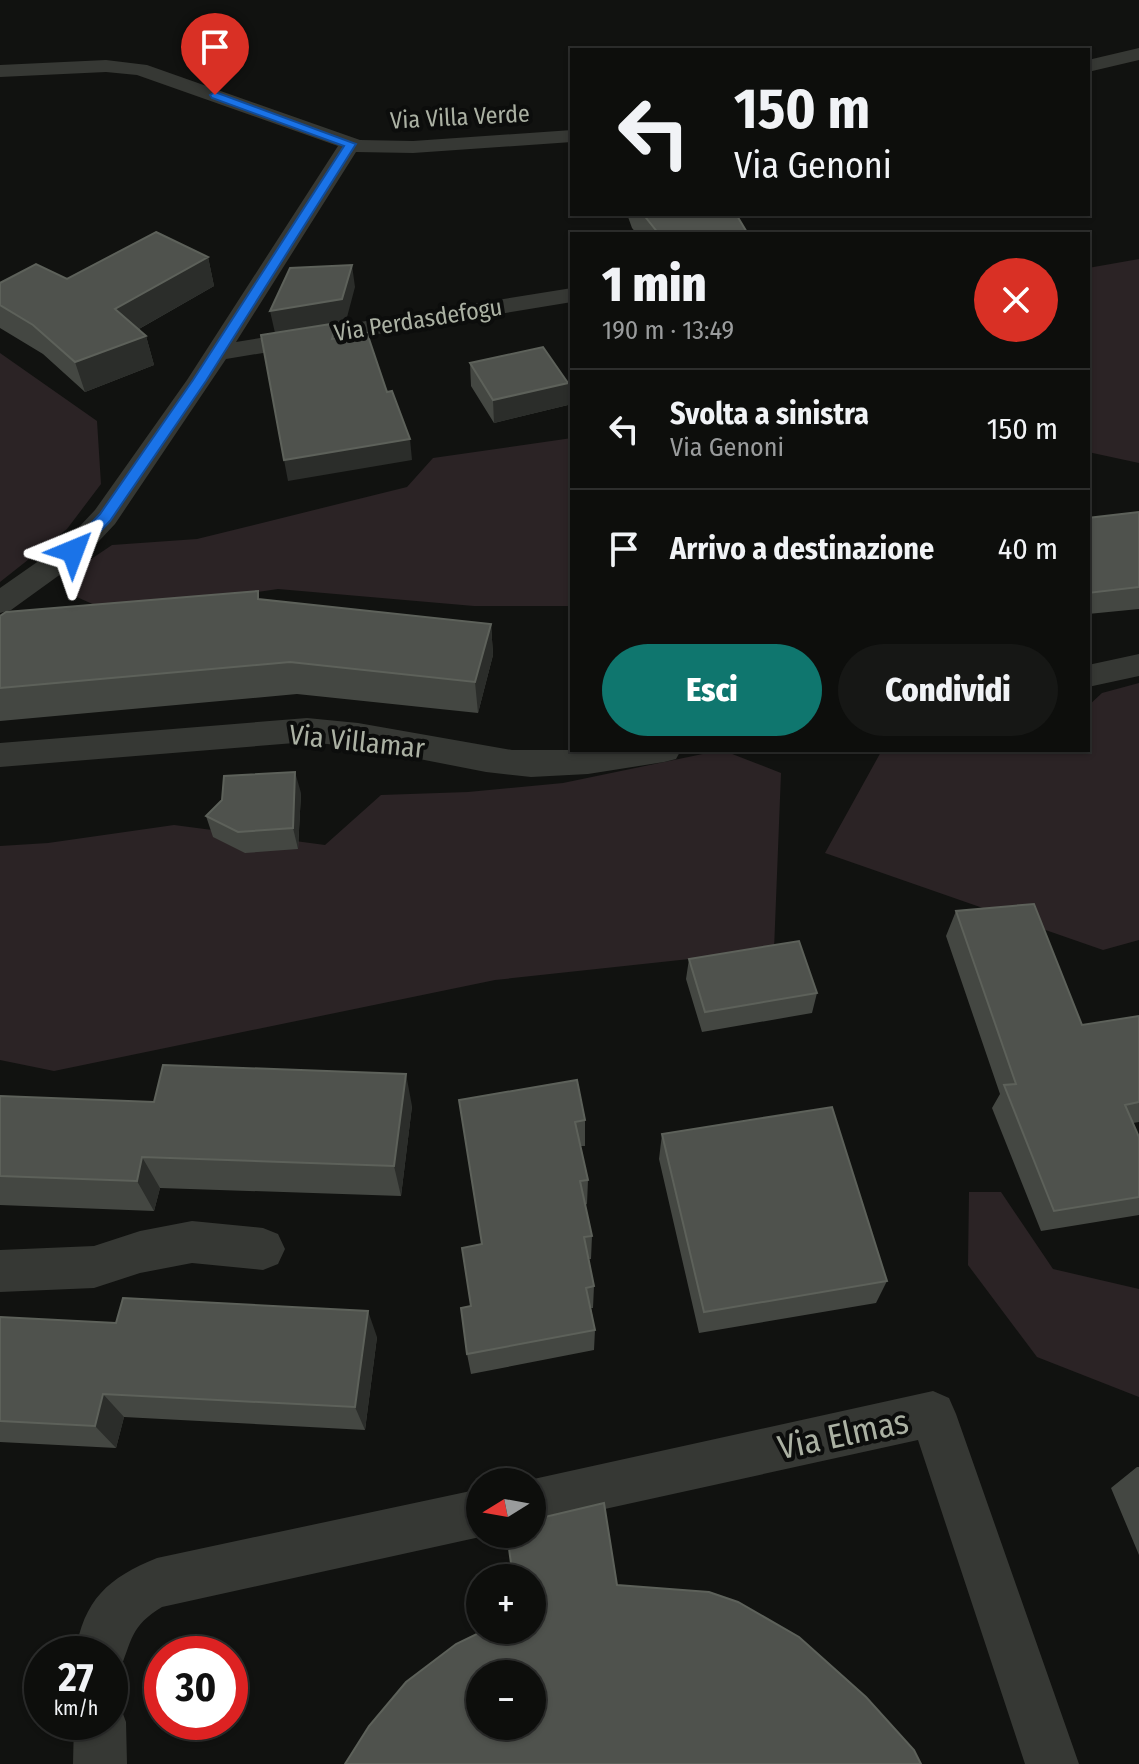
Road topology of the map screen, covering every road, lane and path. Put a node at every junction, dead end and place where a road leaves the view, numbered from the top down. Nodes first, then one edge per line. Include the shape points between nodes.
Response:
1 (1139, 54) edge
2 (1090, 66) edge
3 (0, 71) edge
4 (570, 136) edge
5 (350, 144) junction
6 (570, 295) edge
7 (218, 353) junction
8 (0, 603) edge
9 (1139, 665) edge
10 (1090, 676) edge
11 (651, 752) edge
12 (0, 755) edge
13 (263, 1249) dead end
14 (0, 1271) edge
15 (546, 1498) edge
16 (466, 1516) edge
17 (105, 1636) edge
18 (100, 1740) edge
19 (100, 1764) edge
20 (1052, 1764) edge

1 - 2 street
3 - 5 street, Via Villa Verde via 140,69
4 - 5 street, Via Villa Verde via 405,147
5 - 7 street
6 - 7 street, Via Perdasdefogu
7 - 8 street via 97,527 73,551
9 - 10 street
11 - 12 street, Via Villamar via 530,764 307,730
13 - 14 street via 192,1242 94,1267
15 - 20 street, Via Elmas via 933,1414
16 - 17 street via 157,1583 128,1598 108,1621
18 - 19 street

